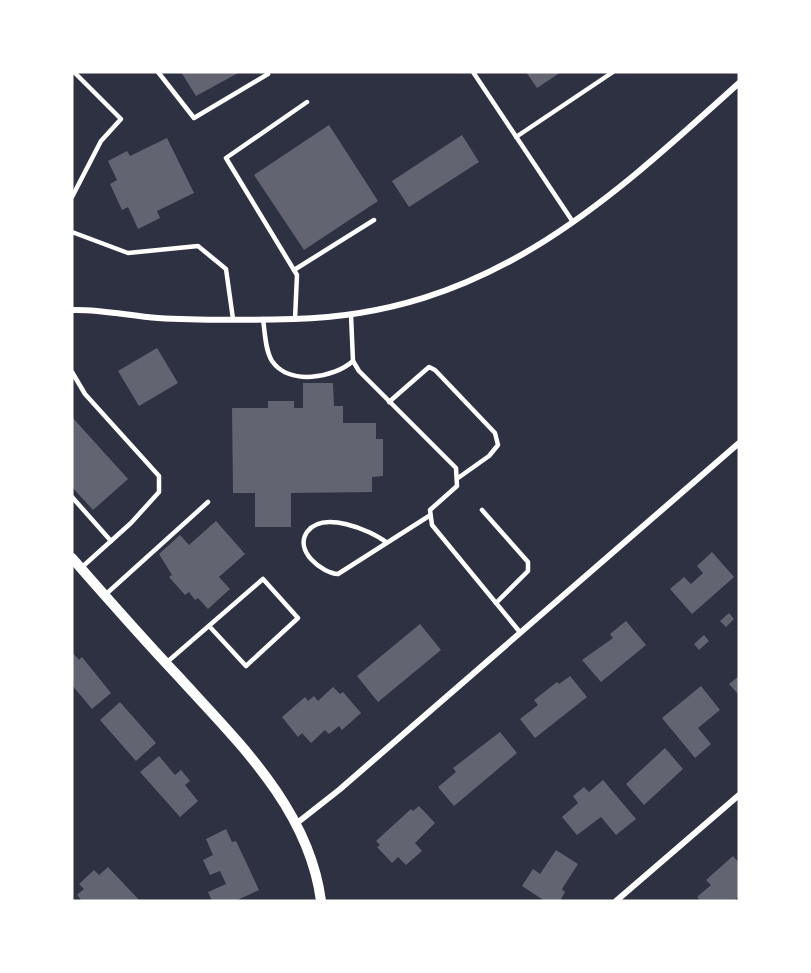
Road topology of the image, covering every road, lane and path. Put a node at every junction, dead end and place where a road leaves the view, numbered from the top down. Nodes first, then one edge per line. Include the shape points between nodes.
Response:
1 (74, 72) edge
2 (158, 72) edge
3 (473, 72) edge
4 (613, 72) edge
5 (268, 74) dead end
6 (739, 83) edge
7 (307, 102) dead end
8 (516, 137) junction
9 (72, 197) edge
10 (374, 220) dead end
11 (573, 222) junction
12 (72, 232) edge
13 (294, 270) junction
14 (73, 309) edge
15 (351, 315) junction
16 (233, 319) junction
17 (263, 319) junction
18 (295, 319) junction
19 (353, 361) junction
20 (72, 374) edge
21 (389, 402) junction
22 (739, 443) edge
23 (458, 478) junction
24 (72, 496) edge
25 (208, 502) dead end
26 (483, 510) dead end
27 (429, 516) junction
28 (111, 541) junction
29 (386, 542) junction
30 (72, 558) edge
31 (81, 568) junction
32 (105, 595) junction
33 (496, 603) junction
34 (210, 627) junction
35 (519, 632) junction
36 (166, 664) junction
37 (739, 795) edge
38 (297, 823) junction
39 (321, 901) edge
40 (616, 901) edge

1 - 9 lane via 121,119 101,141
2 - 5 lane via 194,118
3 - 8 lane
4 - 8 lane
6 - 11 street
7 - 13 lane via 226,158
8 - 11 lane
10 - 13 lane
11 - 15 street via 514,261 459,286 404,304
12 - 16 lane via 128,253 198,246 226,269
13 - 18 lane
14 - 16 street via 162,319
15 - 18 street
15 - 19 lane
16 - 17 street
17 - 18 street
17 - 19 lane via 273,363 295,376 335,373
19 - 21 lane
20 - 28 lane via 85,394 159,476 159,492
21 - 23 lane via 456,468
21 - 23 lane via 429,367 495,433 498,445 489,456
22 - 35 street
23 - 27 lane via 457,486 430,510
24 - 28 lane
25 - 32 lane
26 - 33 lane via 528,562 528,571
27 - 29 lane
27 - 33 lane via 432,525
28 - 31 lane
29 - 29 lane via 338,574 317,566 306,552 304,541 314,527 335,523 363,529
30 - 31 street
31 - 32 street
32 - 36 street
33 - 35 lane
34 - 34 lane via 264,579 298,618 246,666
34 - 36 lane
35 - 38 street
36 - 38 street via 229,733 283,799
37 - 40 street
38 - 39 street

